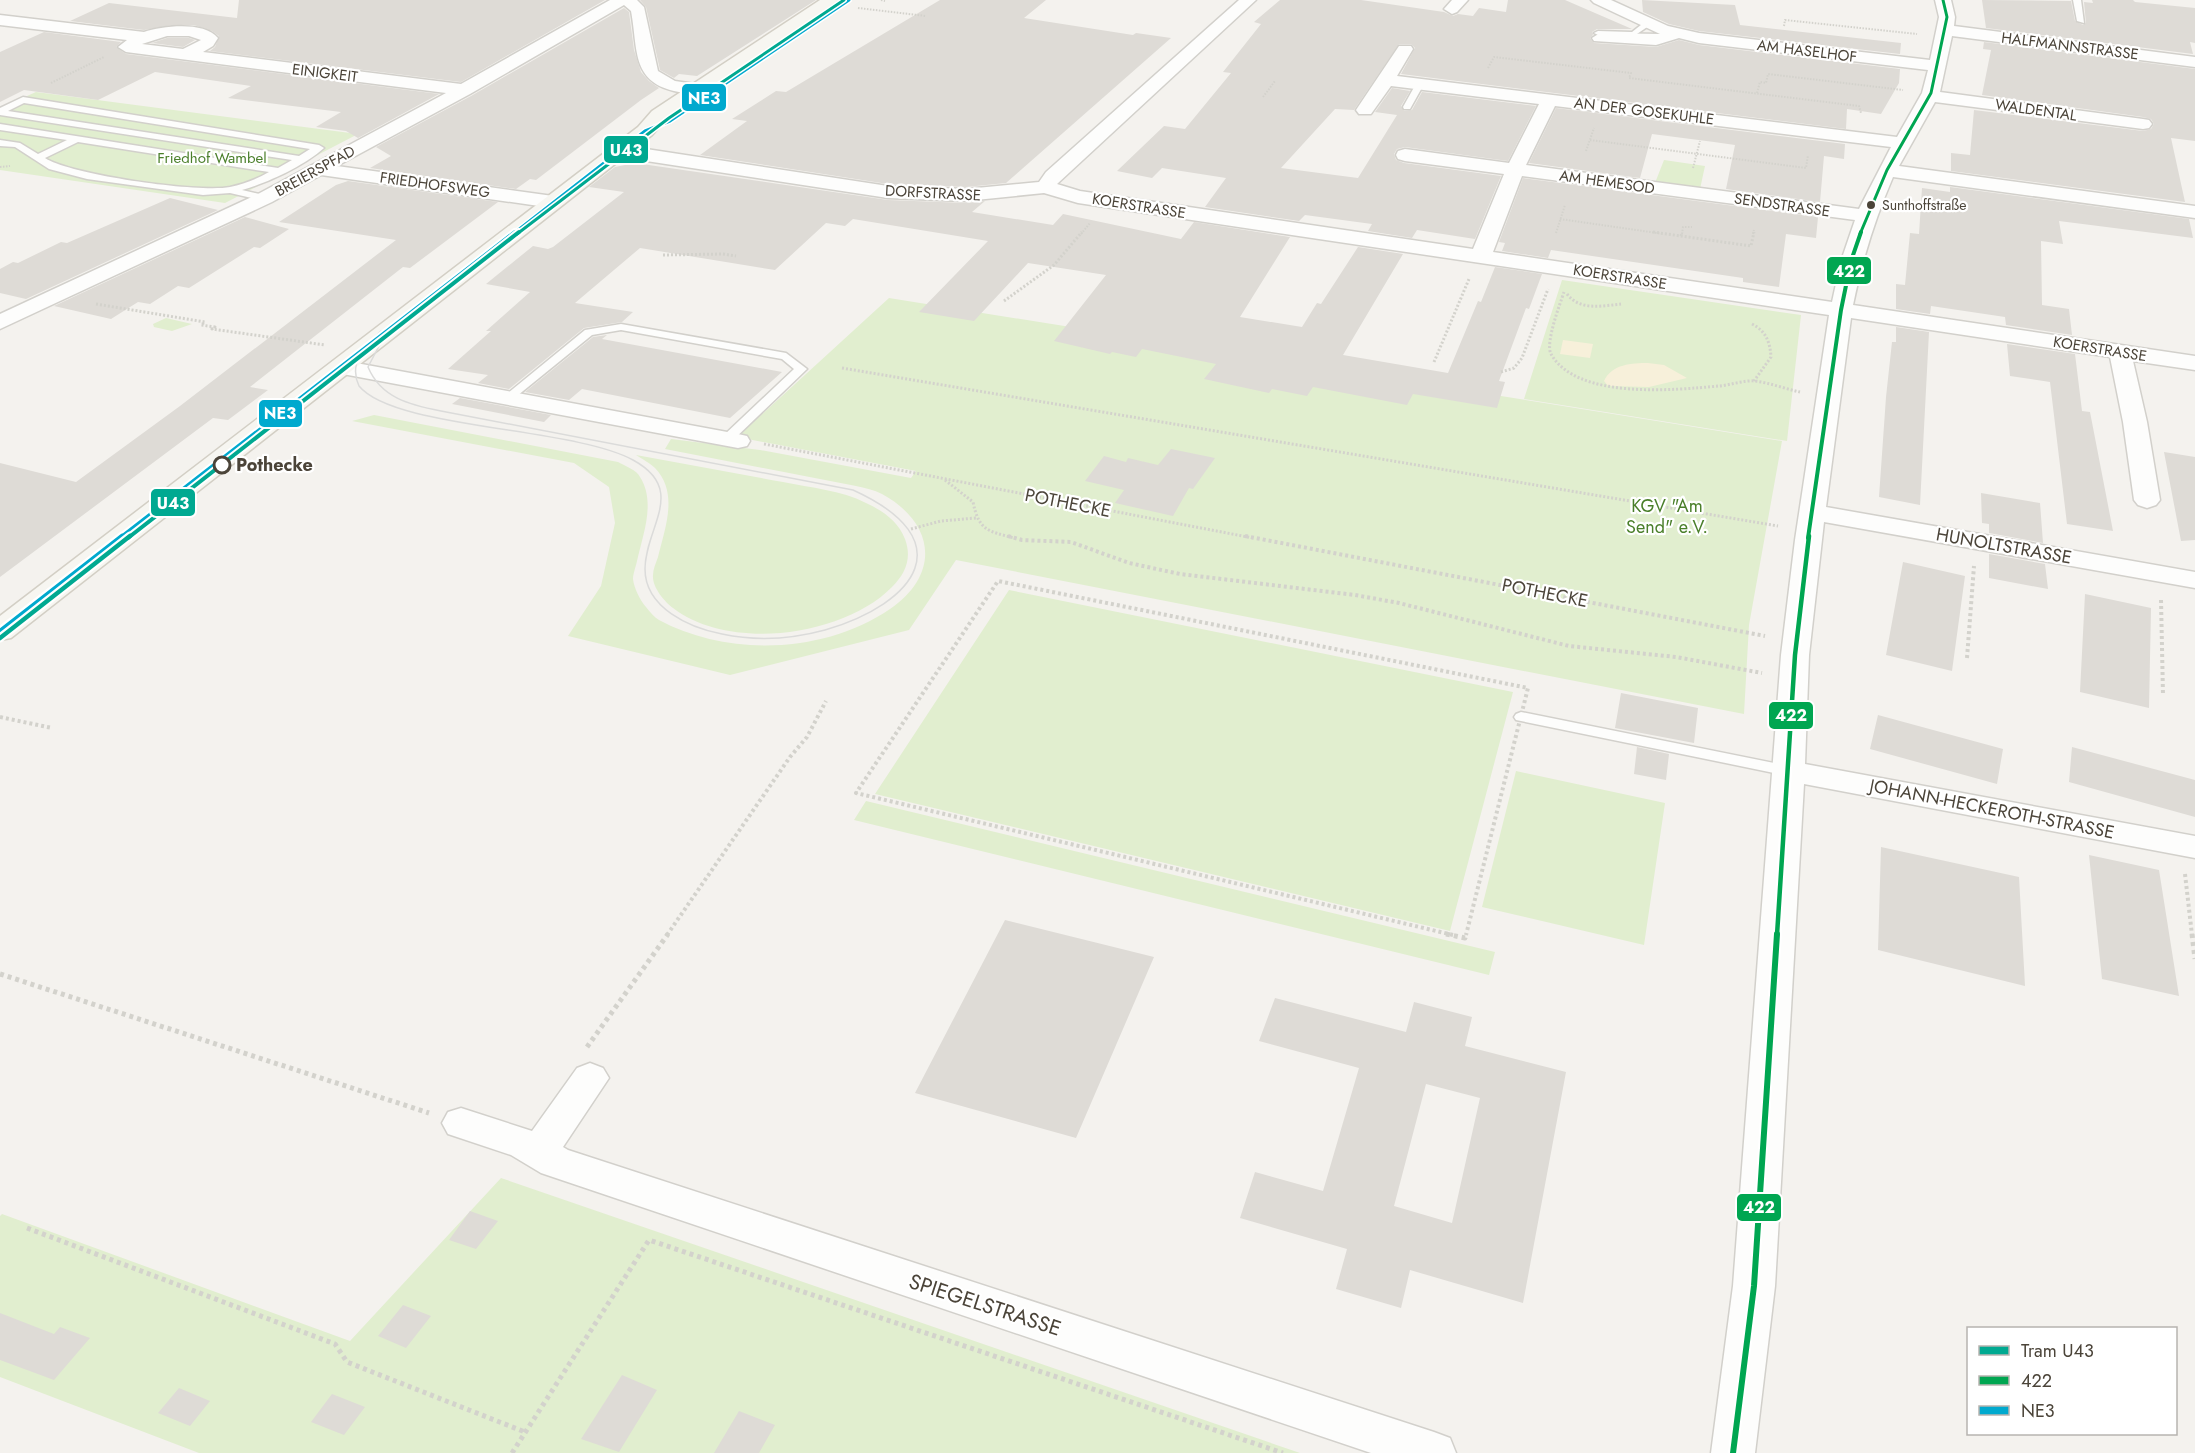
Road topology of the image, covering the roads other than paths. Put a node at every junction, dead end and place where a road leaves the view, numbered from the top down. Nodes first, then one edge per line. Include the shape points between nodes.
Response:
1 (621, 0) edge
2 (628, 0) edge
3 (831, 0) edge
4 (1248, 0) edge
5 (1599, 0) edge
6 (1943, 0) edge
7 (2077, 0) edge
8 (854, 4) edge
9 (2, 11) edge
10 (2081, 21) dead end
11 (1649, 23) junction
12 (35, 24) junction
13 (1945, 30) junction
14 (1677, 34) junction
15 (10, 35) dead end
16 (1599, 35) joint
17 (144, 37) junction
18 (1405, 49) dead end
19 (185, 56) junction
20 (2195, 62) edge
21 (1386, 80) junction
22 (1420, 84) junction
23 (1933, 85) junction
24 (464, 90) junction
25 (696, 90) junction
26 (1550, 99) junction
27 (1407, 107) dead end
28 (1365, 110) dead end
29 (0, 111) edge
30 (2143, 124) dead end
31 (0, 127) edge
32 (645, 131) junction
33 (226, 132) junction
34 (1909, 132) junction
35 (77, 139) junction
36 (0, 142) edge
37 (203, 144) junction
38 (620, 151) junction
39 (1405, 155) dead end
40 (38, 158) junction
41 (309, 164) junction
42 (1515, 169) junction
43 (1887, 170) junction
44 (279, 171) junction
45 (1045, 187) junction
46 (230, 190) junction
47 (1693, 193) joint
48 (265, 198) junction
49 (553, 202) junction
50 (2195, 212) edge
51 (1866, 216) junction
52 (1476, 265) junction
53 (1841, 310) junction
54 (0, 322) edge
55 (2120, 351) junction
56 (336, 356) junction
57 (2195, 363) edge
58 (508, 398) junction
59 (733, 440) joint
60 (2147, 500) dead end
61 (1812, 522) junction
62 (2195, 579) edge
63 (0, 631) edge
64 (1521, 717) road end
65 (1790, 771) junction
66 (2188, 846) edge
67 (590, 1078) road end
68 (461, 1123) road end
69 (538, 1152) junction
70 (1434, 1453) edge
71 (1733, 1453) edge

1 - 24 street, BREIERSPFAD
2 - 25 street via 639,10 650,72 663,82
3 - 25 main road
4 - 45 street
5 - 11 street, AM HASELHOF
6 - 13 street
7 - 10 lane
8 - 32 main road via 670,121
9 - 12 street
11 - 14 street, AM HASELHOF
11 - 16 lane via 1634,34
12 - 15 street
12 - 17 street
13 - 20 street, HALFMANNSTRASSE
13 - 23 street
14 - 16 street, AM HASELHOF via 1656,40
14 - 23 street, AM HASELHOF
17 - 19 street, EINIGKEIT via 126,47
17 - 19 street via 177,32 210,38 207,44
18 - 21 street
19 - 24 street, EINIGKEIT
21 - 22 street, AN DER GOSEKUHLE
21 - 28 street
22 - 26 street, AN DER GOSEKUHLE
22 - 27 lane
23 - 30 street, WALDENTAL
23 - 34 street
24 - 41 street, BREIERSPFAD
25 - 32 main road via 659,114
26 - 34 street, AN DER GOSEKUHLE via 1704,118
26 - 42 street
29 - 33 lane via 23,100
29 - 37 lane
31 - 35 lane
32 - 38 main road
33 - 37 lane
33 - 41 lane via 319,148
34 - 43 street
35 - 40 lane
35 - 44 lane
36 - 40 lane via 17,145
37 - 41 lane
38 - 45 street, DORFSTRASSE via 928,196 1007,194
38 - 49 main road
39 - 42 street, AM HEMESOD
40 - 46 lane via 52,167 87,176 203,192
41 - 44 lane
41 - 48 street, BREIERSPFAD
41 - 49 street, FRIEDHOFSWEG
42 - 47 street, AM HEMESOD
42 - 52 street
43 - 50 street
43 - 51 street
44 - 46 lane
45 - 52 street, KOERSTRASSE via 1088,198
46 - 48 lane
47 - 51 street, SENDSTRASSE
48 - 54 street, BREIERSPFAD
49 - 56 main road
51 - 53 street
52 - 53 street, KOERSTRASSE
53 - 55 street, KOERSTRASSE
53 - 61 street
55 - 57 street, KOERSTRASSE
55 - 60 street
56 - 58 street
56 - 63 main road
58 - 59 street
58 - 59 lane via 589,332 621,327 786,356 801,369
61 - 62 street, HUNOLTSTRASSE via 1977,541
61 - 65 street via 1795,641
64 - 65 lane
65 - 66 street, JOHANN-HECKEROTH-STRASSE
65 - 71 street via 1754,1287
67 - 69 street
68 - 69 street, SPIEGELSTRASSE
69 - 70 street, SPIEGELSTRASSE via 555,1162

